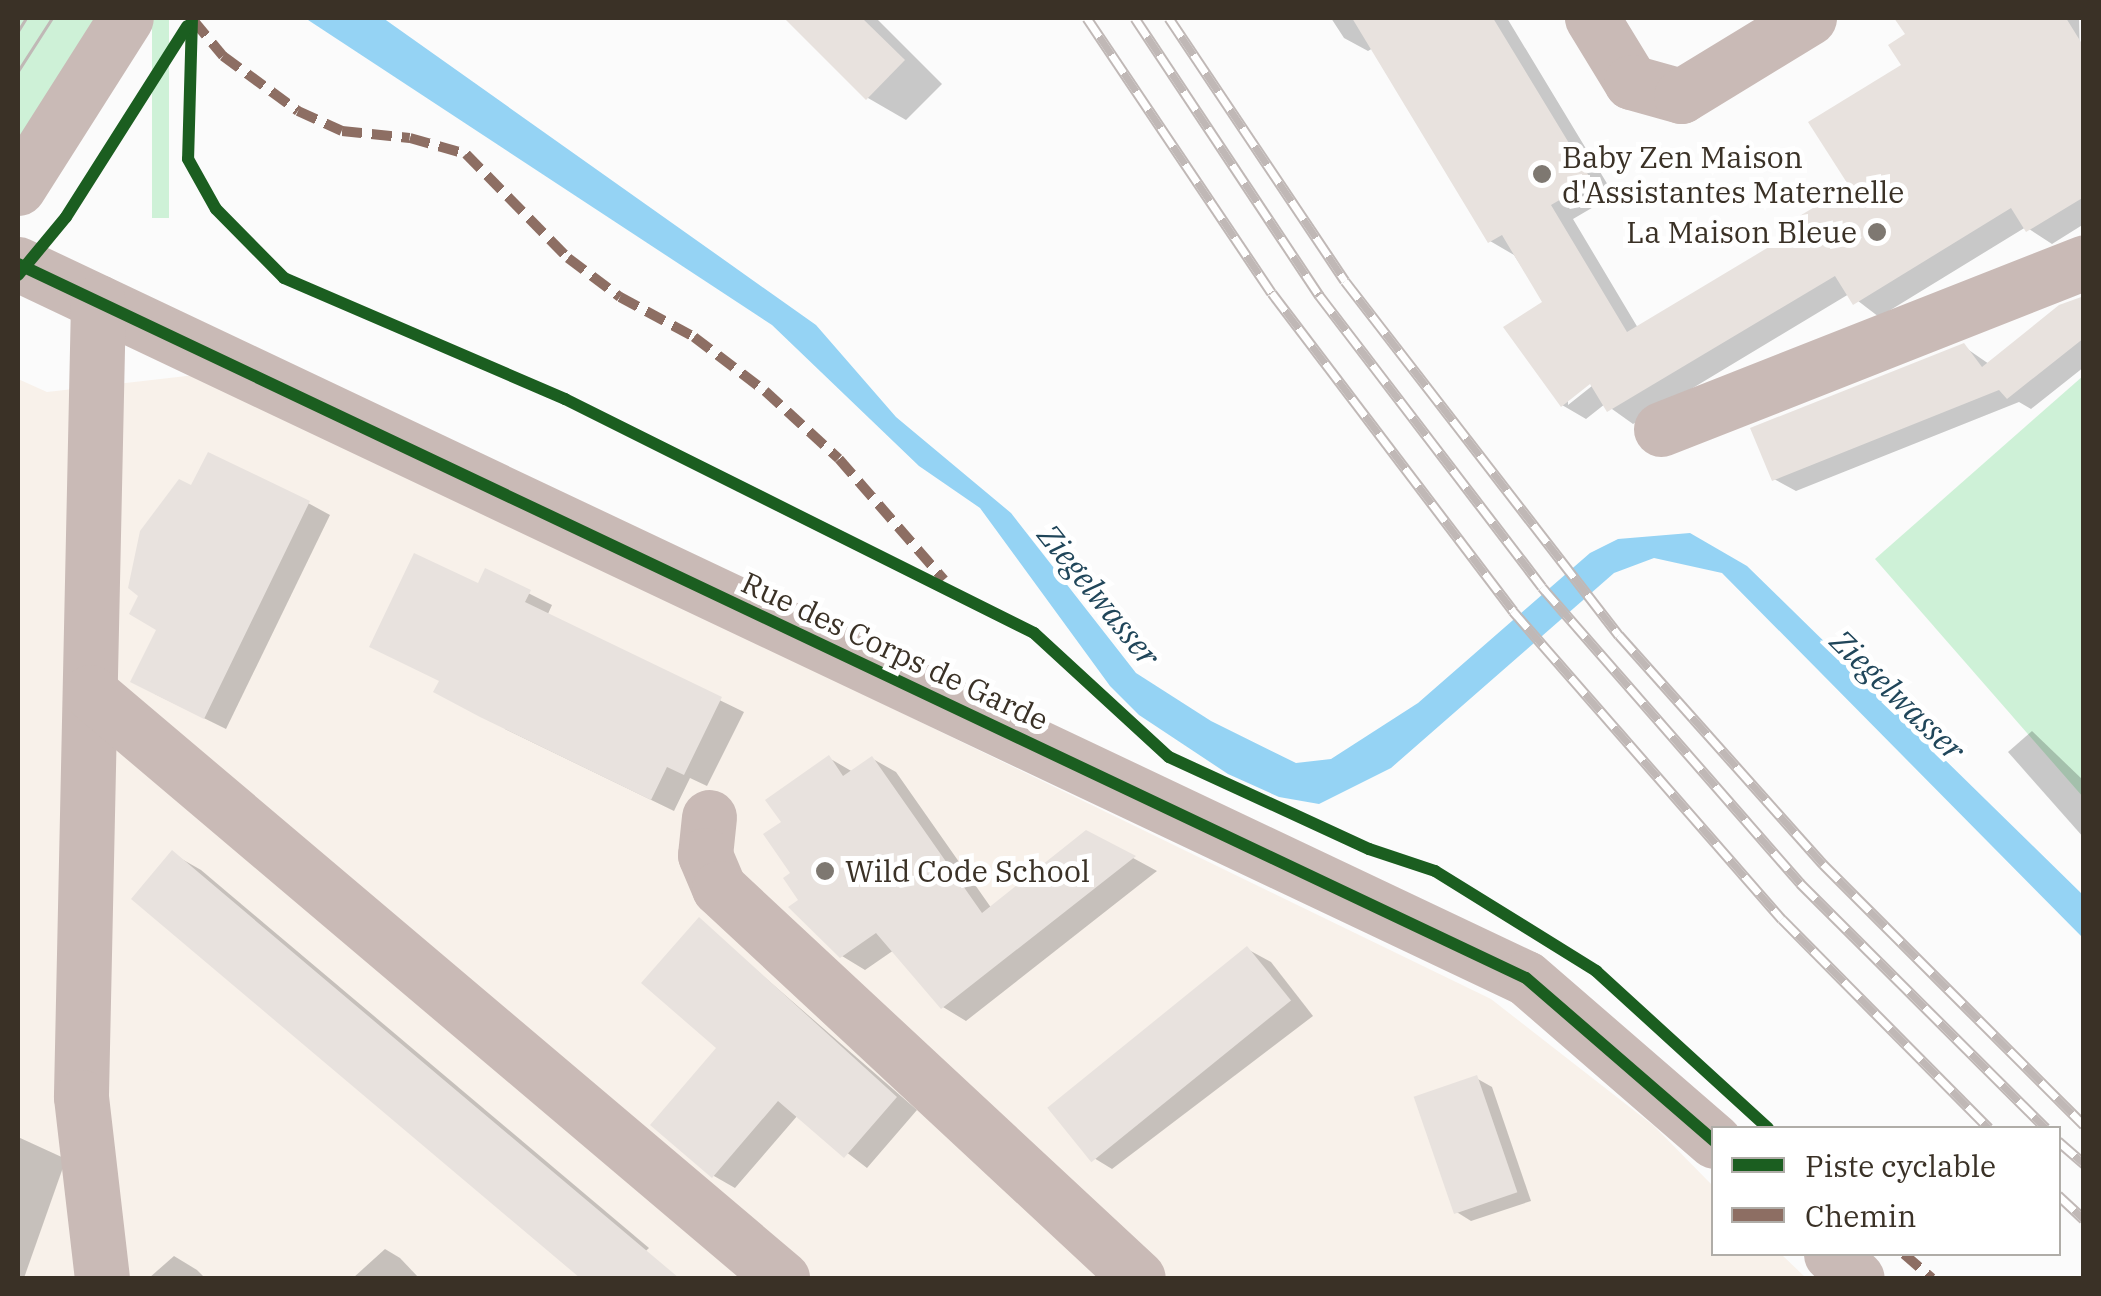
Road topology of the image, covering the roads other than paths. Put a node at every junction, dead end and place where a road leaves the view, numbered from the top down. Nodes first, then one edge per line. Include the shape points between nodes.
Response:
1 (126, 18) edge
2 (1592, 18) edge
3 (1809, 18) edge
4 (18, 188) edge
5 (2084, 262) edge
6 (18, 264) edge
7 (98, 302) junction
8 (1660, 429) dead end
9 (90, 692) junction
10 (709, 817) dead end
11 (1711, 1138) edge
12 (1833, 1256) edge
13 (102, 1278) edge
14 (782, 1278) edge
15 (1138, 1278) edge
16 (1857, 1278) edge

1 - 4 street
2 - 3 street via 1632,82 1681,96
5 - 8 street
6 - 7 street, Rue des Corps de Garde
7 - 9 street
7 - 11 street, Rue des Corps de Garde via 1526,978
9 - 13 street via 81,1097
9 - 14 street
10 - 15 street via 705,855 719,888
12 - 16 street

